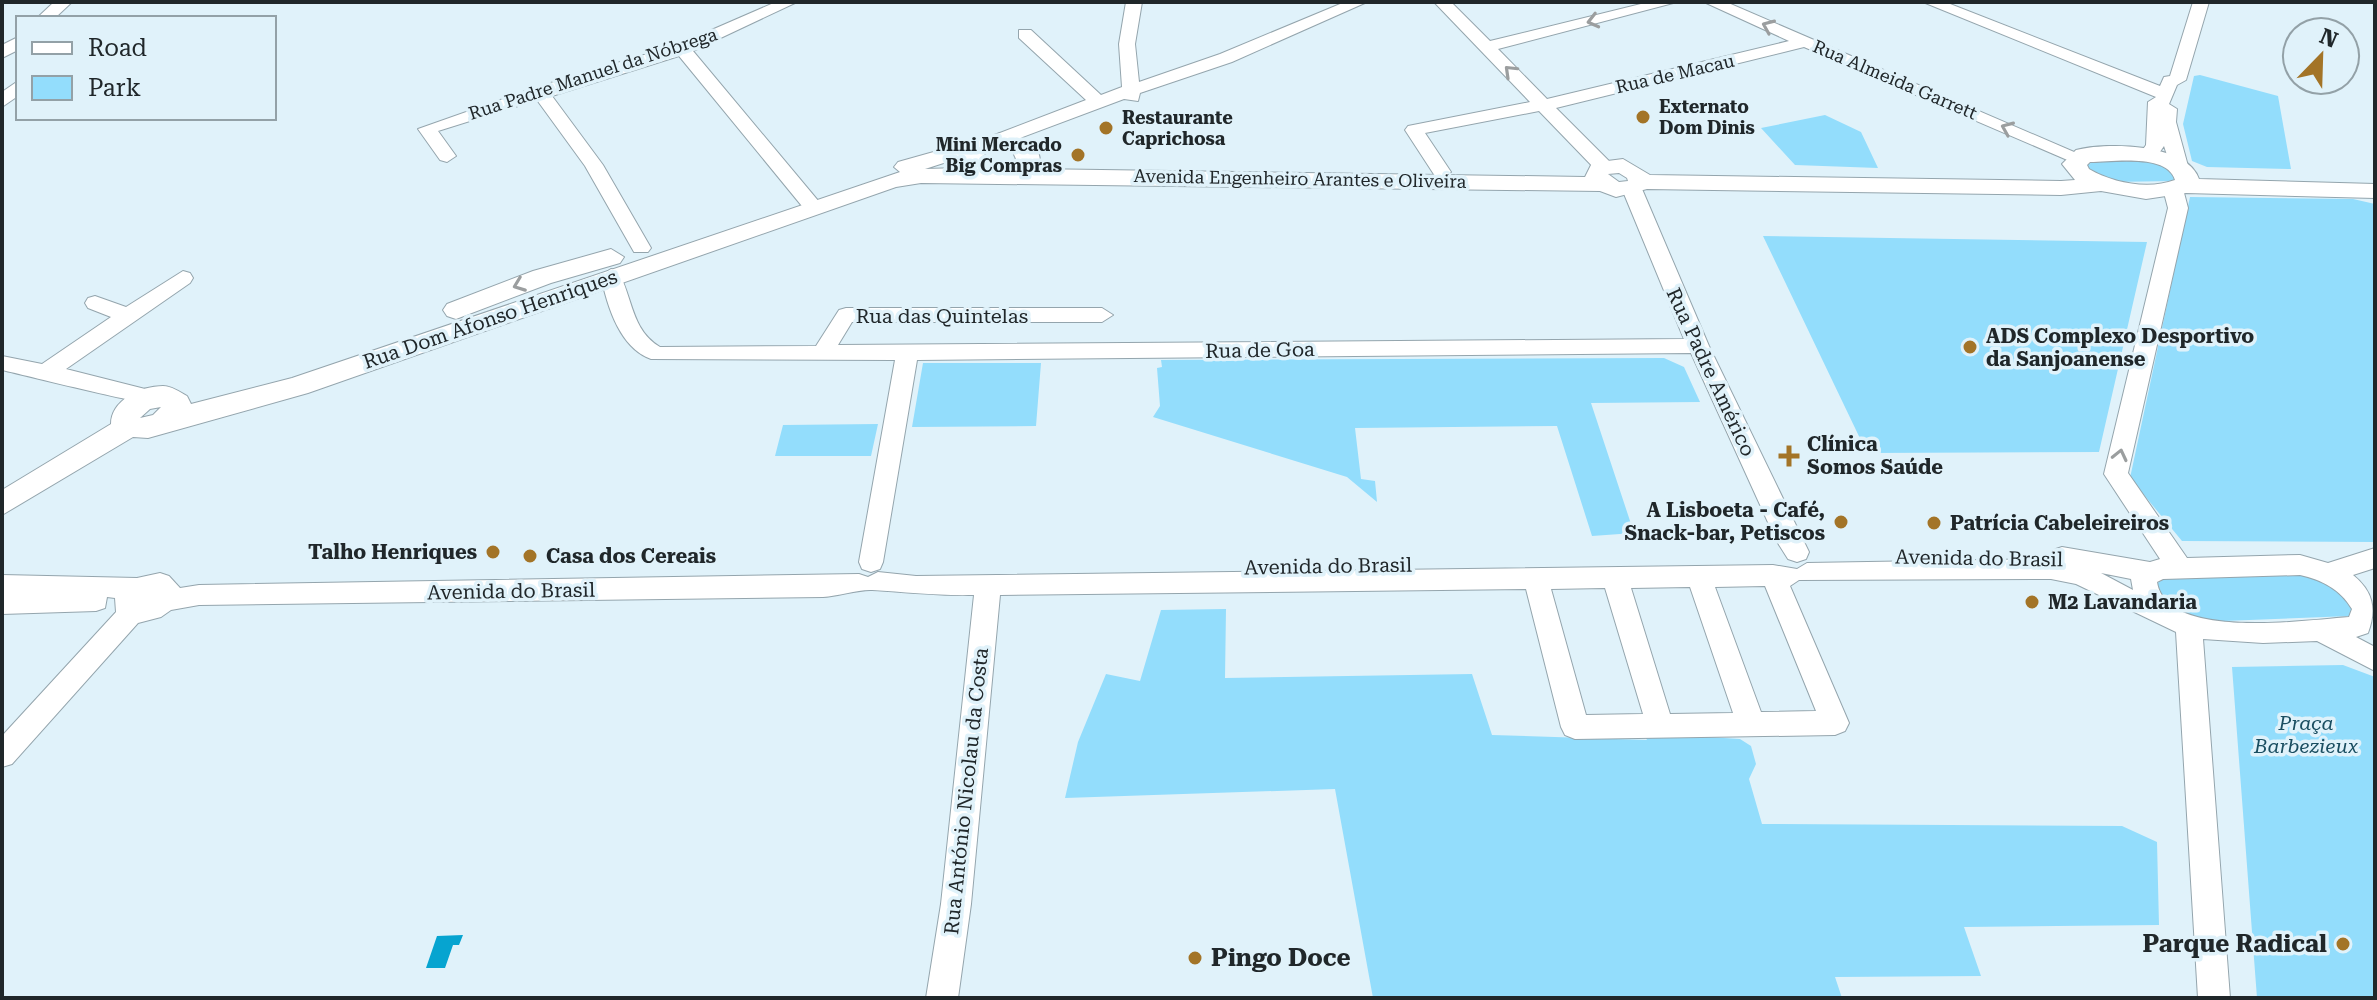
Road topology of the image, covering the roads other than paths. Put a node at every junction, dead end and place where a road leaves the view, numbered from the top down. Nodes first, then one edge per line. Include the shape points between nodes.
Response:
1 (64, 2) edge
2 (789, 2) edge
3 (1134, 2) edge
4 (1359, 2) edge
5 (1379, 2) edge
6 (1442, 2) edge
7 (1669, 2) edge
8 (1712, 2) edge
9 (1931, 2) edge
10 (2187, 2) edge
11 (2201, 2) edge
12 (47, 16) edge
13 (1025, 34) dead end
14 (1805, 42) junction
15 (1487, 47) junction
16 (683, 49) junction
17 (540, 92) junction
18 (2166, 92) junction
19 (1131, 94) junction
20 (1097, 101) junction
21 (1545, 104) junction
22 (988, 143) junction
23 (1028, 152) junction
24 (2148, 155) junction
25 (447, 156) dead end
26 (1442, 172) junction
27 (2085, 172) junction
28 (992, 175) junction
29 (2181, 179) junction
30 (1617, 180) junction
31 (2375, 181) edge
32 (2375, 191) edge
33 (810, 203) junction
34 (659, 249) junction
35 (602, 273) junction
36 (183, 278) dead end
37 (95, 303) dead end
38 (126, 315) junction
39 (1102, 315) dead end
40 (1691, 346) junction
41 (822, 353) junction
42 (907, 353) junction
43 (2, 363) edge
44 (35, 369) junction
45 (2, 381) edge
46 (162, 406) junction
47 (127, 421) junction
48 (2, 492) edge
49 (2, 504) edge
50 (2375, 558) edge
51 (1789, 564) junction
52 (2180, 568) junction
53 (2150, 572) junction
54 (2328, 573) junction
55 (869, 574) junction
56 (1699, 576) junction
57 (1615, 578) junction
58 (1536, 579) junction
59 (988, 583) junction
60 (2, 585) edge
61 (132, 601) junction
62 (2, 604) edge
63 (2370, 611) edge
64 (2162, 616) junction
65 (2189, 629) junction
66 (2318, 629) junction
67 (2375, 660) edge
68 (1751, 724) junction
69 (1660, 725) junction
70 (2, 755) edge
71 (942, 998) edge
72 (2214, 998) edge

1 - 12 street
2 - 16 street, Rua Padre Manuel da Nóbrega
3 - 19 street via 1127,44
4 - 19 street, Rua Dom Afonso Henriques
5 - 19 street, Rua Dom Afonso Henriques via 1233,63
6 - 15 street, Rua Padre Américo
7 -> 15 street
14 -> 8 street, Rua Almeida Garrett
9 - 18 street
10 - 18 street via 2164,76
11 - 18 street via 2177,80
13 - 20 street
14 - 21 street, Rua de Macau
27 -> 14 street, Rua Almeida Garrett
21 -> 15 street, Rua Padre Américo
16 - 17 street, Rua Padre Manuel da Nóbrega
16 - 33 street
17 - 25 street, Rua Padre Manuel da Nóbrega via 427,129
17 - 34 street
18 - 24 street via 2157,102 2155,146
18 - 29 street
19 - 20 street, Rua Dom Afonso Henriques
19 - 23 street, Rua Dom Afonso Henriques via 1040,132
20 - 22 street, Rua Dom Afonso Henriques
21 - 26 street, Rua de Macau via 1414,130
21 - 30 street, Rua Padre Américo
22 - 23 main road via 1015,142
22 - 28 main road via 968,157 968,163
22 - 33 main road, Rua Dom Afonso Henriques
23 - 26 main road, Avenida Engenheiro Arantes e Oliveira via 1061,167
23 - 28 main road, Rua Dom Afonso Henriques via 1017,171
24 - 27 main road, Avenida Engenheiro Arantes e Oliveira via 2090,154
24 - 29 main road, Avenida Engenheiro Arantes e Oliveira
26 - 30 main road, Avenida Engenheiro Arantes e Oliveira
27 - 29 main road, Avenida Engenheiro Arantes e Oliveira
27 - 30 main road, Avenida Engenheiro Arantes e Oliveira via 2061,188
28 - 30 main road, Avenida Engenheiro Arantes e Oliveira
28 - 33 main road, Rua Dom Afonso Henriques via 911,176
29 - 31 main road, Avenida Engenheiro Arantes e Oliveira
29 - 32 main road, Avenida Engenheiro Arantes e Oliveira
52 -> 29 street via 2116,474
30 - 40 street, Rua Padre Américo
33 - 34 main road, Rua Dom Afonso Henriques
34 - 35 main road, Rua Dom Afonso Henriques
35 - 41 street via 650,353
35 - 46 main road, Rua Dom Afonso Henriques via 298,386
36 - 38 street
37 - 38 street
38 - 44 street
39 - 41 street, Rua das Quintelas via 846,315
40 - 42 street, Rua de Goa
40 - 51 street, Rua Padre Américo
41 - 42 street, Rua de Goa
42 - 55 street
43 - 44 street
44 - 45 street
44 - 46 street
46 - 47 main road, Rua Dom Afonso Henriques via 149,428
47 - 48 main road, Rua Dom Afonso Henriques
47 - 49 main road, Rua Dom Afonso Henriques
50 - 54 street, Avenida do Brasil
51 - 53 street, Avenida do Brasil via 2044,554
51 - 55 street, Avenida do Brasil
51 - 56 street, Avenida do Brasil
51 - 64 street, Avenida do Brasil via 2051,569 2081,575
51 - 68 street via 1835,723
52 - 53 street, Avenida do Brasil
52 - 54 street, Avenida do Brasil via 2300,565
53 - 64 street via 2144,578 2145,597
54 - 63 street, Avenida do Brasil via 2353,590
55 - 59 street, Avenida do Brasil via 916,586
55 - 61 street, Avenida do Brasil via 823,587 199,595 166,594 160,583
56 - 57 street, Avenida do Brasil
56 - 68 street
57 - 58 street, Avenida do Brasil
57 - 69 street
58 - 59 street, Avenida do Brasil
58 - 69 street via 1575,727
59 - 71 street, Rua António Nicolau da Costa
60 - 61 street, Avenida do Brasil
61 - 62 street, Avenida do Brasil
61 - 70 street
63 - 66 street, Avenida do Brasil via 2350,628
64 - 65 street, Avenida do Brasil
65 - 66 street, Avenida do Brasil
65 - 72 street
66 - 67 street
68 - 69 street

